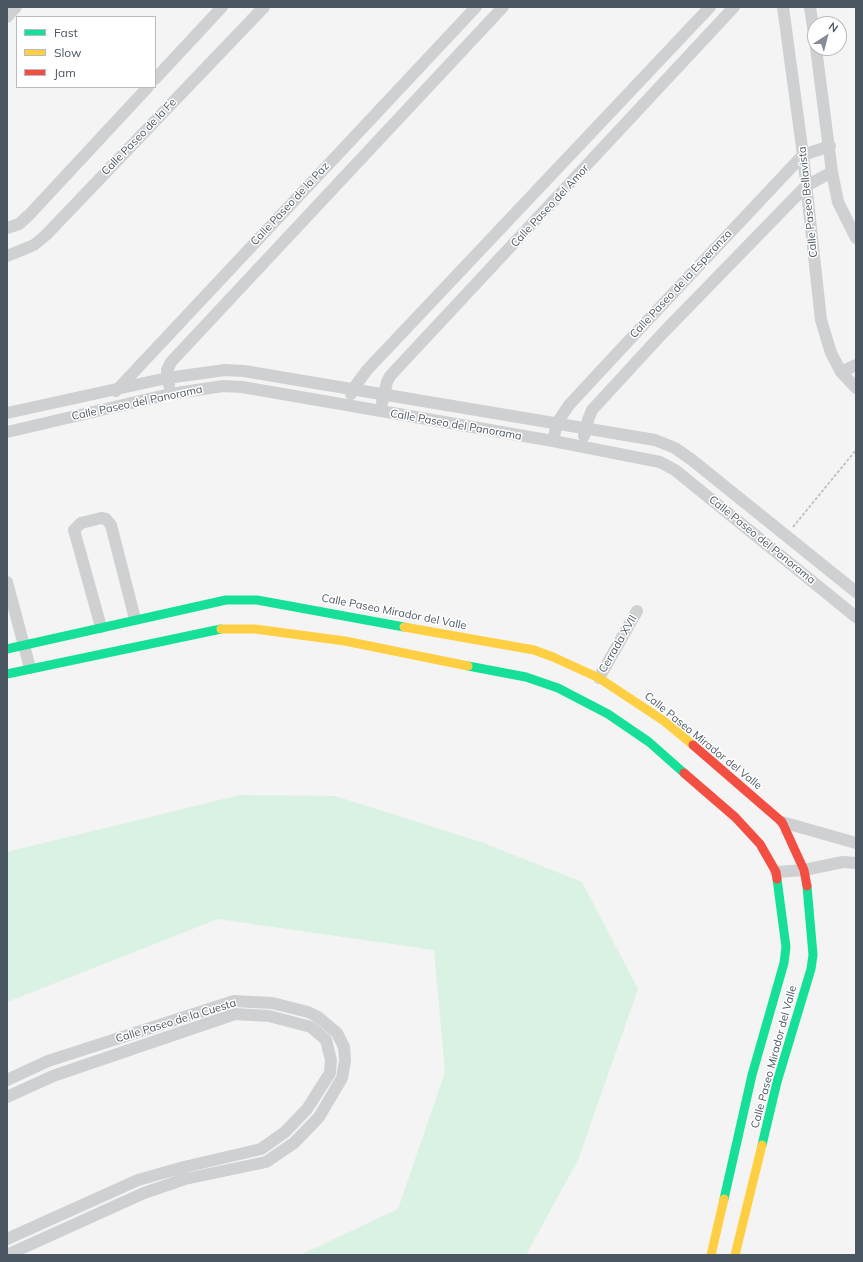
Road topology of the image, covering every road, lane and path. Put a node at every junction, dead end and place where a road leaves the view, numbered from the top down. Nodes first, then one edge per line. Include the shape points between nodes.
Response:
1 (16, 7) edge
2 (222, 7) edge
3 (264, 7) edge
4 (476, 7) edge
5 (503, 7) edge
6 (710, 7) edge
7 (734, 7) edge
8 (783, 7) edge
9 (7, 17) edge
10 (817, 56) edge
11 (156, 78) edge
12 (147, 88) edge
13 (830, 146) junction
14 (804, 155) junction
15 (832, 172) junction
16 (806, 186) junction
17 (7, 228) edge
18 (854, 230) edge
19 (7, 256) edge
20 (856, 365) edge
21 (841, 372) junction
22 (167, 378) junction
23 (856, 388) edge
24 (352, 389) junction
25 (116, 390) junction
26 (170, 394) junction
27 (384, 395) junction
28 (120, 406) junction
29 (348, 406) junction
30 (381, 412) junction
31 (7, 413) edge
32 (557, 423) junction
33 (585, 429) junction
34 (7, 432) edge
35 (553, 441) junction
36 (583, 447) junction
37 (856, 450) edge
38 (786, 535) junction
39 (7, 582) edge
40 (856, 592) edge
41 (638, 610) dead end
42 (349, 615) junction
43 (856, 617) edge
44 (135, 619) junction
45 (101, 627) junction
46 (346, 634) junction
47 (23, 645) junction
48 (7, 649) edge
49 (30, 668) junction
50 (7, 674) edge
51 (599, 678) junction
52 (782, 822) junction
53 (856, 843) edge
54 (856, 863) edge
55 (804, 870) junction
56 (776, 872) junction
57 (308, 1012) junction
58 (302, 1024) junction
59 (48, 1061) junction
60 (54, 1076) junction
61 (759, 1077) junction
62 (7, 1080) edge
63 (777, 1082) junction
64 (7, 1097) edge
65 (184, 1167) junction
66 (186, 1179) junction
67 (7, 1239) edge
68 (7, 1255) edge
69 (711, 1255) edge
70 (735, 1255) edge

1 - 9 street
2 - 11 street
3 - 19 street, Calle Paseo de la Fe via 46,235 34,246
4 - 25 street, Calle Paseo de la Paz
5 - 22 street, Calle Paseo de la Paz via 171,362
6 - 24 street, Calle Paseo del Amor via 367,370
7 - 27 street, Calle Paseo del Amor via 390,376
8 - 14 street, Calle Paseo Bellavista
10 - 13 street
12 - 17 street via 29,215 19,224
13 - 14 street, Calle Paseo de la Esperanza
13 - 15 street
14 - 16 street, Calle Paseo Bellavista
14 - 32 street, Calle Paseo de la Esperanza via 596,374
15 - 16 street, Calle Paseo de la Esperanza
15 - 18 street via 838,202
16 - 21 street, Calle Paseo Bellavista via 821,320 831,353
16 - 33 street, Calle Paseo de la Esperanza via 592,410
20 - 21 street
21 - 23 street, Calle Paseo Bellavista
22 - 24 street, Calle Paseo del Panorama via 244,370
22 - 25 street, Calle Paseo del Panorama
22 - 26 street, Calle Paseo de la Paz
24 - 27 street, Calle Paseo del Panorama
24 - 29 street, Calle Paseo del Amor
25 - 28 street
25 - 31 street, Calle Paseo del Panorama
26 - 28 street, Calle Paseo del Panorama
26 - 29 street, Calle Paseo del Panorama via 223,386 242,387
27 - 30 street, Calle Paseo del Amor
27 - 32 street, Calle Paseo del Panorama
28 - 34 street, Calle Paseo del Panorama
29 - 30 street, Calle Paseo del Panorama
30 - 35 street, Calle Paseo del Panorama
32 - 33 street, Calle Paseo del Panorama
32 - 35 street, Calle Paseo de la Esperanza
33 - 36 street, Calle Paseo de la Esperanza
33 - 38 street, Calle Paseo del Panorama via 655,440 675,448
35 - 36 street, Calle Paseo del Panorama
36 - 43 street, Calle Paseo del Panorama via 668,465
37 - 38 path
38 - 40 street, Calle Paseo del Panorama
39 - 47 street
41 - 51 street, Cerrada XVII
42 - 44 street, Calle Paseo Mirador del Valle via 258,600 226,600
42 - 46 street
42 - 51 street, Calle Paseo Mirador del Valle via 534,650
44 - 45 street, Calle Paseo Mirador del Valle
44 - 45 street via 111,525 106,519 101,518 81,523 74,530
45 - 47 street, Calle Paseo Mirador del Valle
46 - 49 street, Calle Paseo Mirador del Valle via 226,628 196,632
46 - 56 street, Calle Paseo Mirador del Valle via 526,677 558,688 608,714 649,742 735,817 760,844
47 - 48 street, Calle Paseo Mirador del Valle
47 - 49 street
49 - 50 street, Calle Paseo Mirador del Valle
51 - 52 street, Calle Paseo Mirador del Valle via 664,722
52 - 53 street
52 - 55 street, Calle Paseo Mirador del Valle
54 - 55 street via 843,862
55 - 56 street
55 - 63 street, Calle Paseo Mirador del Valle via 812,921 813,955
56 - 61 street, Calle Paseo Mirador del Valle via 786,947
57 - 58 street
57 - 59 street, Calle Paseo de la Cuesta via 272,1002 234,1001
57 - 66 street, Calle Paseo de la Cuesta via 337,1033 344,1047 342,1078 319,1117 294,1143 266,1162
58 - 60 street, Calle Paseo de la Cuesta via 269,1016 235,1014
58 - 65 street, Calle Paseo de la Cuesta via 326,1040 331,1060 330,1073 307,1109 285,1132 261,1149
59 - 60 street
59 - 62 street, Calle Paseo de la Cuesta
60 - 64 street, Calle Paseo de la Cuesta
61 - 63 street
61 - 69 street, Calle Paseo Mirador del Valle
63 - 70 street, Calle Paseo Mirador del Valle
65 - 66 street
65 - 67 street, Calle Paseo de la Cuesta via 138,1180
66 - 68 street, Calle Paseo de la Cuesta via 144,1193

